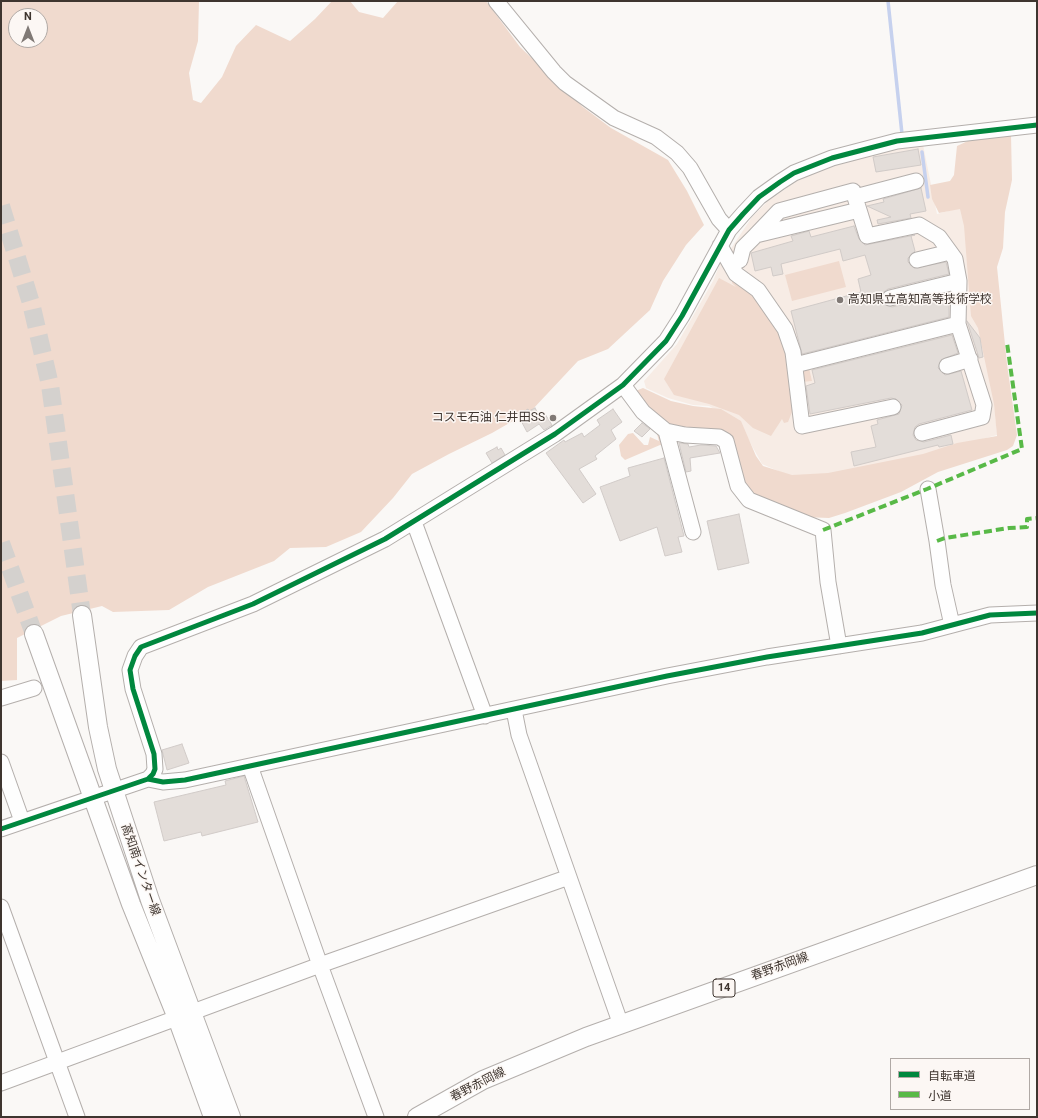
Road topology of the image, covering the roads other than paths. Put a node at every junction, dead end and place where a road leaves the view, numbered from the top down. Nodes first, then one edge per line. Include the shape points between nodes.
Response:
1 (496, 1) edge
2 (1037, 125) edge
3 (916, 181) dead end
4 (857, 203) junction
5 (729, 230) junction
6 (756, 235) junction
7 (720, 246) junction
8 (950, 252) junction
9 (917, 260) dead end
10 (734, 269) junction
11 (959, 281) junction
12 (890, 298) dead end
13 (958, 324) junction
14 (970, 359) junction
15 (795, 365) junction
16 (947, 366) dead end
17 (623, 385) junction
18 (893, 407) dead end
19 (666, 431) junction
20 (922, 434) dead end
21 (928, 489) dead end
22 (414, 522) junction
23 (693, 532) dead end
24 (1037, 613) edge
25 (82, 614) tunnel mouth
26 (952, 625) junction
27 (34, 634) tunnel mouth
28 (839, 646) junction
29 (34, 688) dead end
30 (1, 698) edge
31 (514, 710) junction
32 (485, 716) junction
33 (1, 762) edge
34 (250, 766) junction
35 (148, 779) junction
36 (113, 790) junction
37 (93, 797) junction
38 (22, 821) junction
39 (1, 829) edge
40 (1037, 875) edge
41 (569, 877) junction
42 (1, 907) edge
43 (320, 965) junction
44 (184, 1015) junction
45 (621, 1024) junction
46 (57, 1062) junction
47 (1, 1083) edge
48 (77, 1117) edge
49 (213, 1117) edge
50 (232, 1117) edge
51 (376, 1117) edge
52 (417, 1117) edge

1 - 5 street via 565,83 614,118 656,137 677,152 690,168 719,219
2 - 5 street via 897,141 832,158 794,173 769,190 742,214
3 - 4 street
4 - 6 street
4 - 6 street via 853,191 779,211
4 - 8 street via 867,236 919,225 939,237
5 - 7 street
6 - 10 street via 743,248
7 - 10 street
7 - 17 street via 666,341
8 - 9 street
8 - 11 street via 955,259
10 - 15 street via 758,290 772,308 785,329
11 - 12 street
11 - 13 street
13 - 14 street
13 - 15 street
14 - 16 street
14 - 20 street via 984,404 982,417
15 - 18 street via 802,426
17 - 19 street via 643,412
17 - 22 street via 555,434
19 - 23 street
19 - 28 street via 680,435 722,438 728,445 738,486 749,500 823,530 828,582
21 - 26 street
22 - 32 street
22 - 35 street via 253,604 141,647 130,670 133,689 154,754 155,769
24 - 26 street via 990,615
25 - 36 main road, 高知南インター線 via 98,727
26 - 28 street via 922,633
27 - 37 main road, 高知南インター線
28 - 31 street via 667,676
29 - 30 street
31 - 32 street
31 - 41 street via 519,735
32 - 34 street
33 - 38 street
34 - 35 street via 185,780 163,782
34 - 43 street
35 - 36 street
36 - 37 street
36 - 44 main road, 高知南インター線 via 150,900
37 - 38 street
37 - 44 main road, 高知南インター線 via 131,904
38 - 39 street
40 - 45 main road, 春野赤岡線 / 14
41 - 43 street
41 - 45 street
42 - 46 street
43 - 44 street
43 - 51 street
44 - 46 street
44 - 49 main road, 高知南インター線
44 - 50 main road, 高知南インター線
45 - 52 main road, 春野赤岡線 / 14 via 483,1080
46 - 47 street
46 - 48 street

